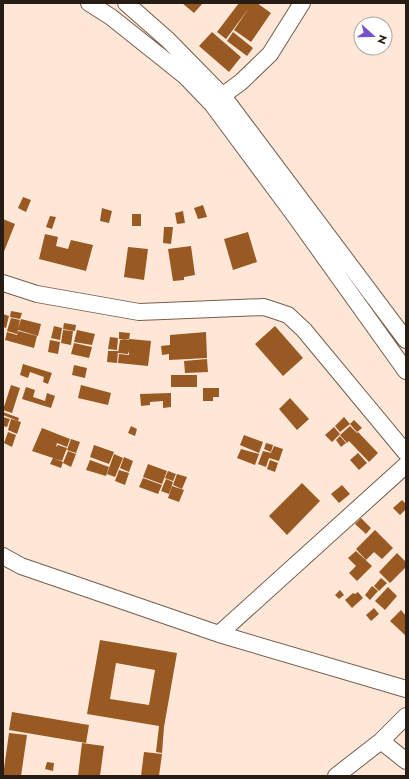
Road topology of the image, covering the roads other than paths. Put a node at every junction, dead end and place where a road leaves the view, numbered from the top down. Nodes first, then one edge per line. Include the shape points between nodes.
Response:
1 (89, 3) edge
2 (126, 3) edge
3 (302, 3) edge
4 (217, 100) junction
5 (3, 283) edge
6 (406, 340) edge
7 (406, 371) edge
8 (406, 453) edge
9 (406, 466) edge
10 (3, 556) edge
11 (219, 634) junction
12 (406, 689) edge
13 (406, 716) edge
14 (381, 741) junction
15 (406, 761) edge
16 (336, 776) edge

1 - 4 street via 111,17
2 - 4 street via 168,40
3 - 4 street via 270,54 241,82
4 - 6 street
4 - 7 street via 300,223
5 - 8 street via 37,294 139,312 264,307 288,315 304,330
9 - 11 street
10 - 11 street via 21,566
11 - 12 street
13 - 14 street
14 - 15 street
14 - 16 street

